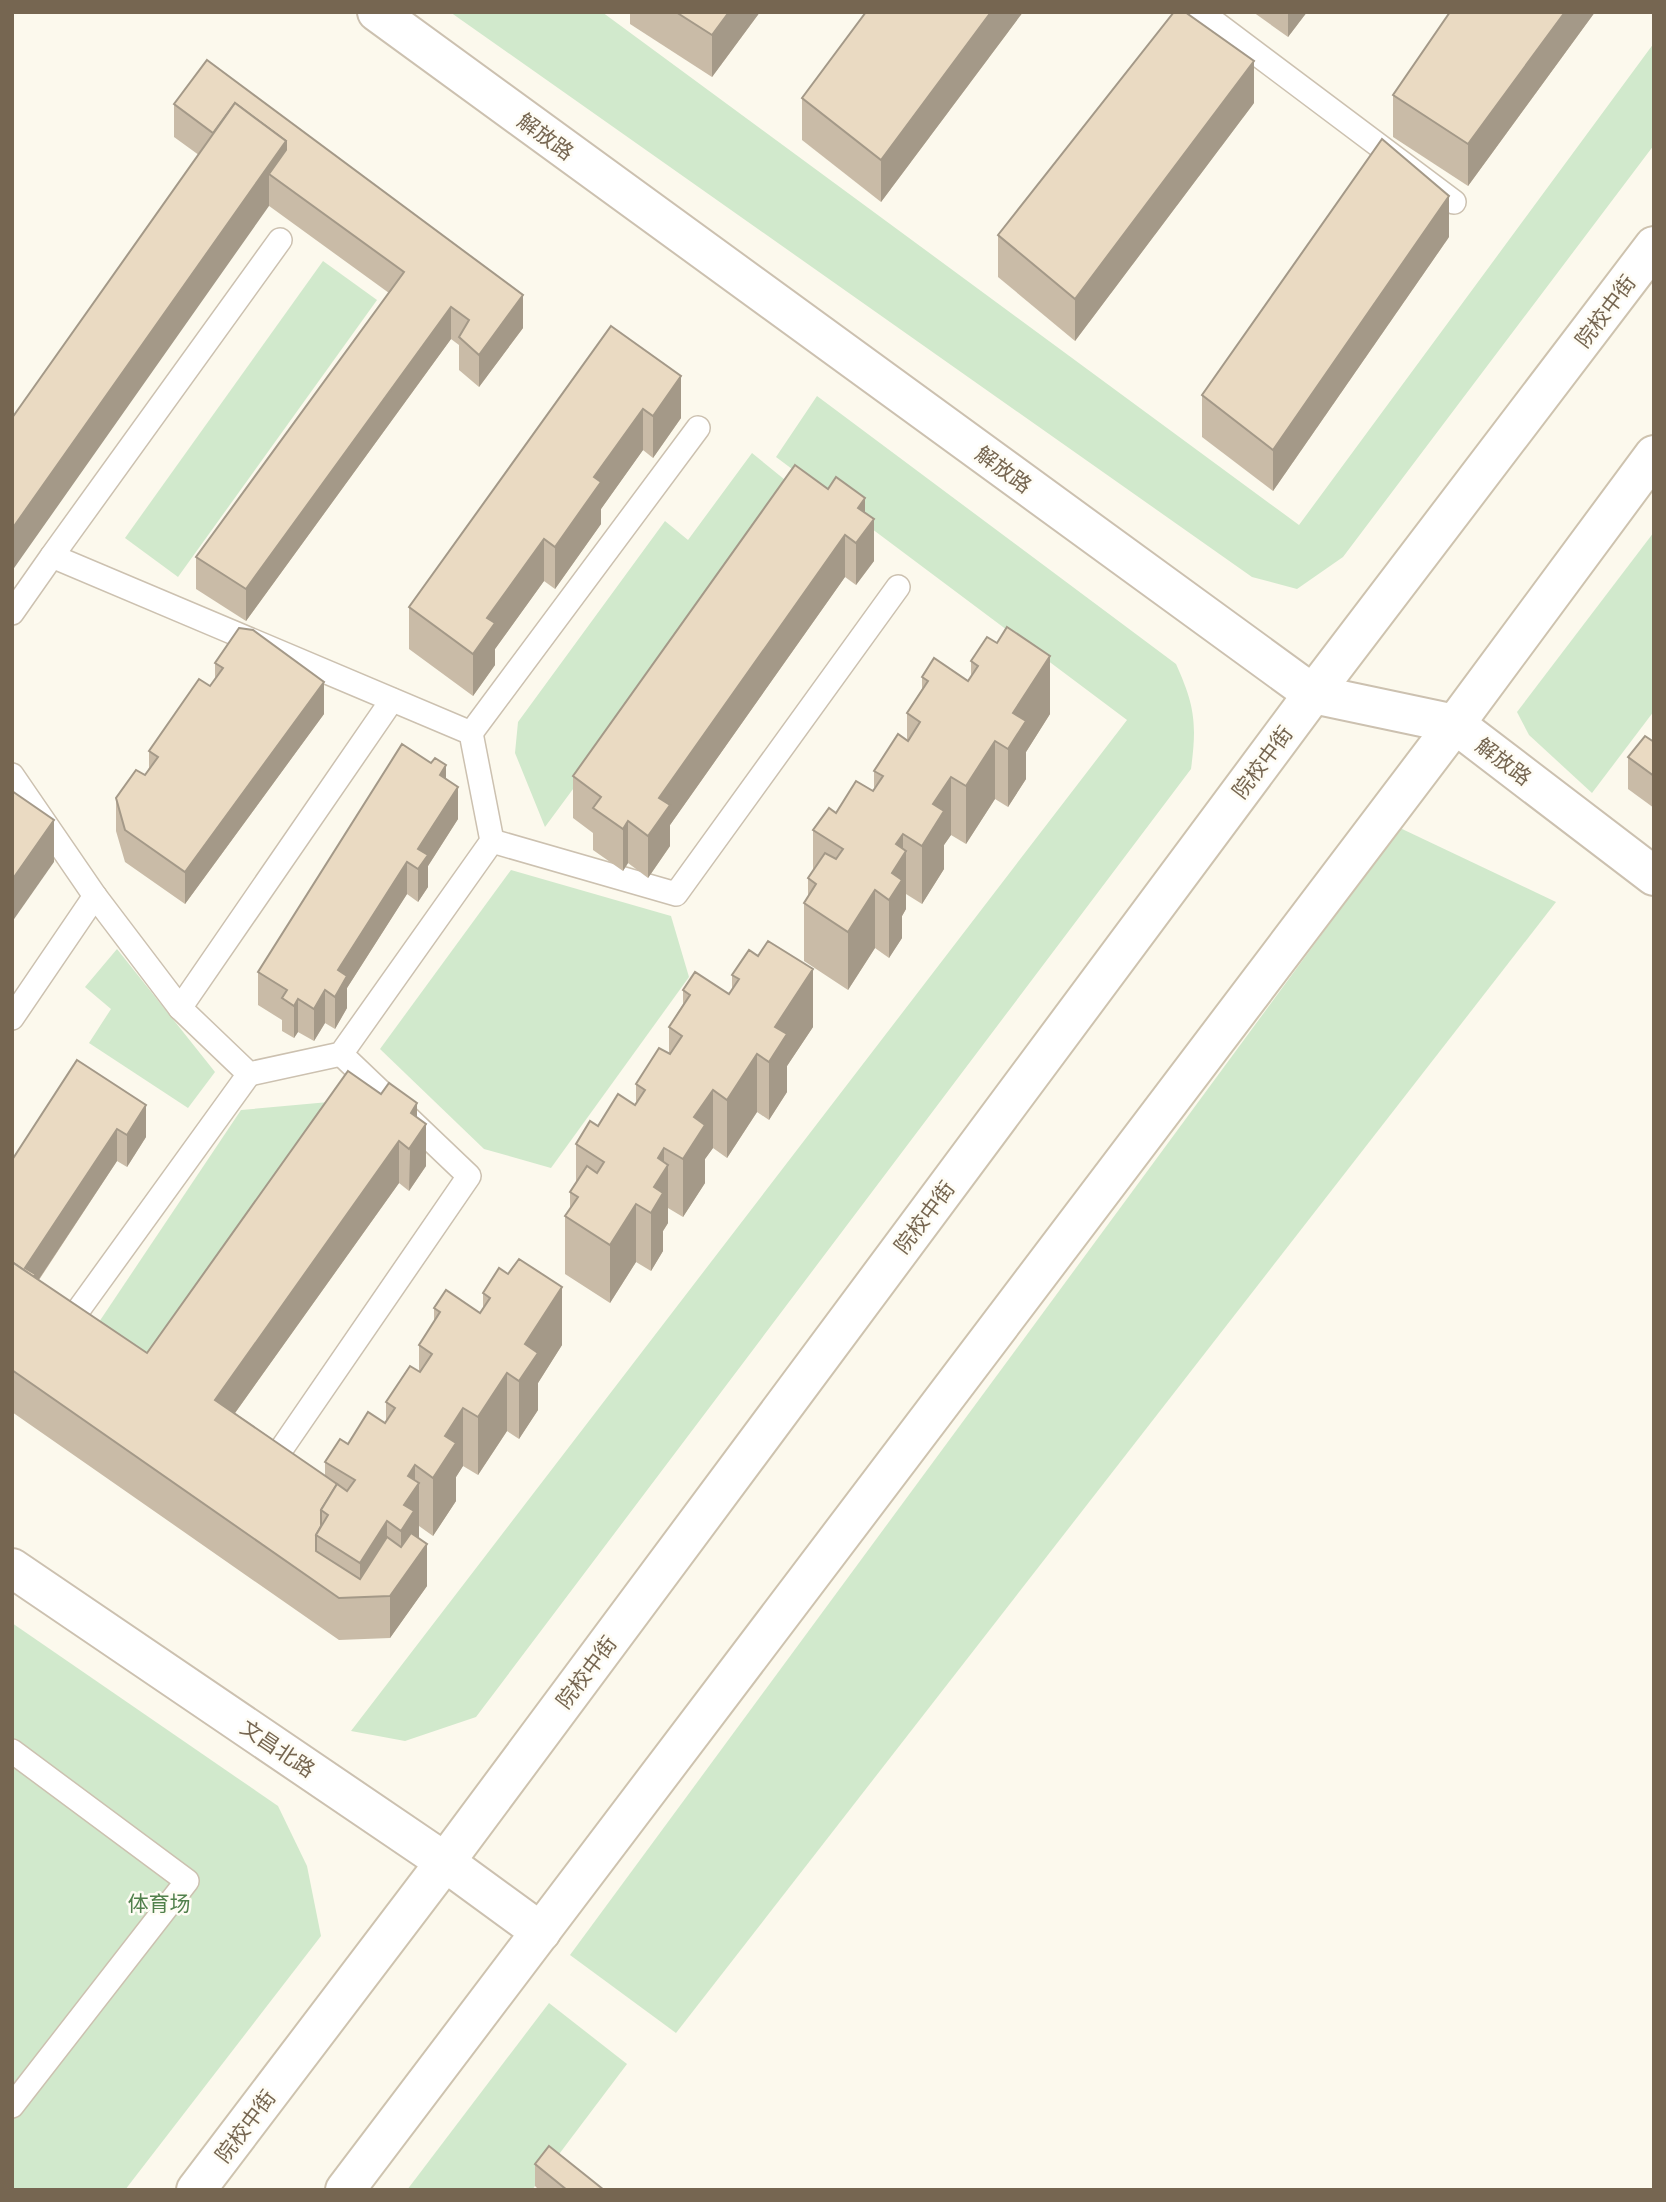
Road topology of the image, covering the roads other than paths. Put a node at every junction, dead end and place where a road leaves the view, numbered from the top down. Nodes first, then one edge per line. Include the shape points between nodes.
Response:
1 (377, 12) edge
2 (1201, 12) edge
3 (1454, 202) dead end
4 (280, 240) dead end
5 (1654, 246) edge
6 (698, 428) dead end
7 (1654, 455) edge
8 (52, 556) junction
9 (898, 587) dead end
10 (12, 613) edge
11 (1312, 694) junction
12 (392, 700) junction
13 (1455, 724) junction
14 (471, 733) junction
15 (12, 775) edge
16 (492, 841) junction
17 (1654, 876) edge
18 (94, 897) junction
19 (180, 1008) junction
20 (12, 1018) edge
21 (341, 1054) junction
22 (249, 1074) junction
23 (69, 1323) edge
24 (278, 1454) edge
25 (12, 1568) edge
26 (12, 1751) edge
27 (445, 1862) junction
28 (541, 1932) junction
29 (12, 2106) edge
30 (196, 2190) edge
31 (345, 2190) edge

1 - 11 main road, 解放路
2 - 3 lane
4 - 8 lane
5 - 11 main road, 院校中街
6 - 14 lane
7 - 13 main road
8 - 10 lane
8 - 12 lane
9 - 16 lane via 676,894
11 - 13 main road, 解放路
11 - 27 main road, 院校中街
12 - 14 lane
12 - 19 lane
13 - 17 main road, 解放路
13 - 28 main road
14 - 16 lane
15 - 18 lane
16 - 21 lane
18 - 19 lane
18 - 20 lane
19 - 22 lane
21 - 22 lane
21 - 24 lane via 469,1176
22 - 23 lane
25 - 27 main road, 文昌北路
26 - 29 lane via 187,1881
27 - 28 main road, 文昌北路
27 - 30 main road, 院校中街
28 - 31 main road

